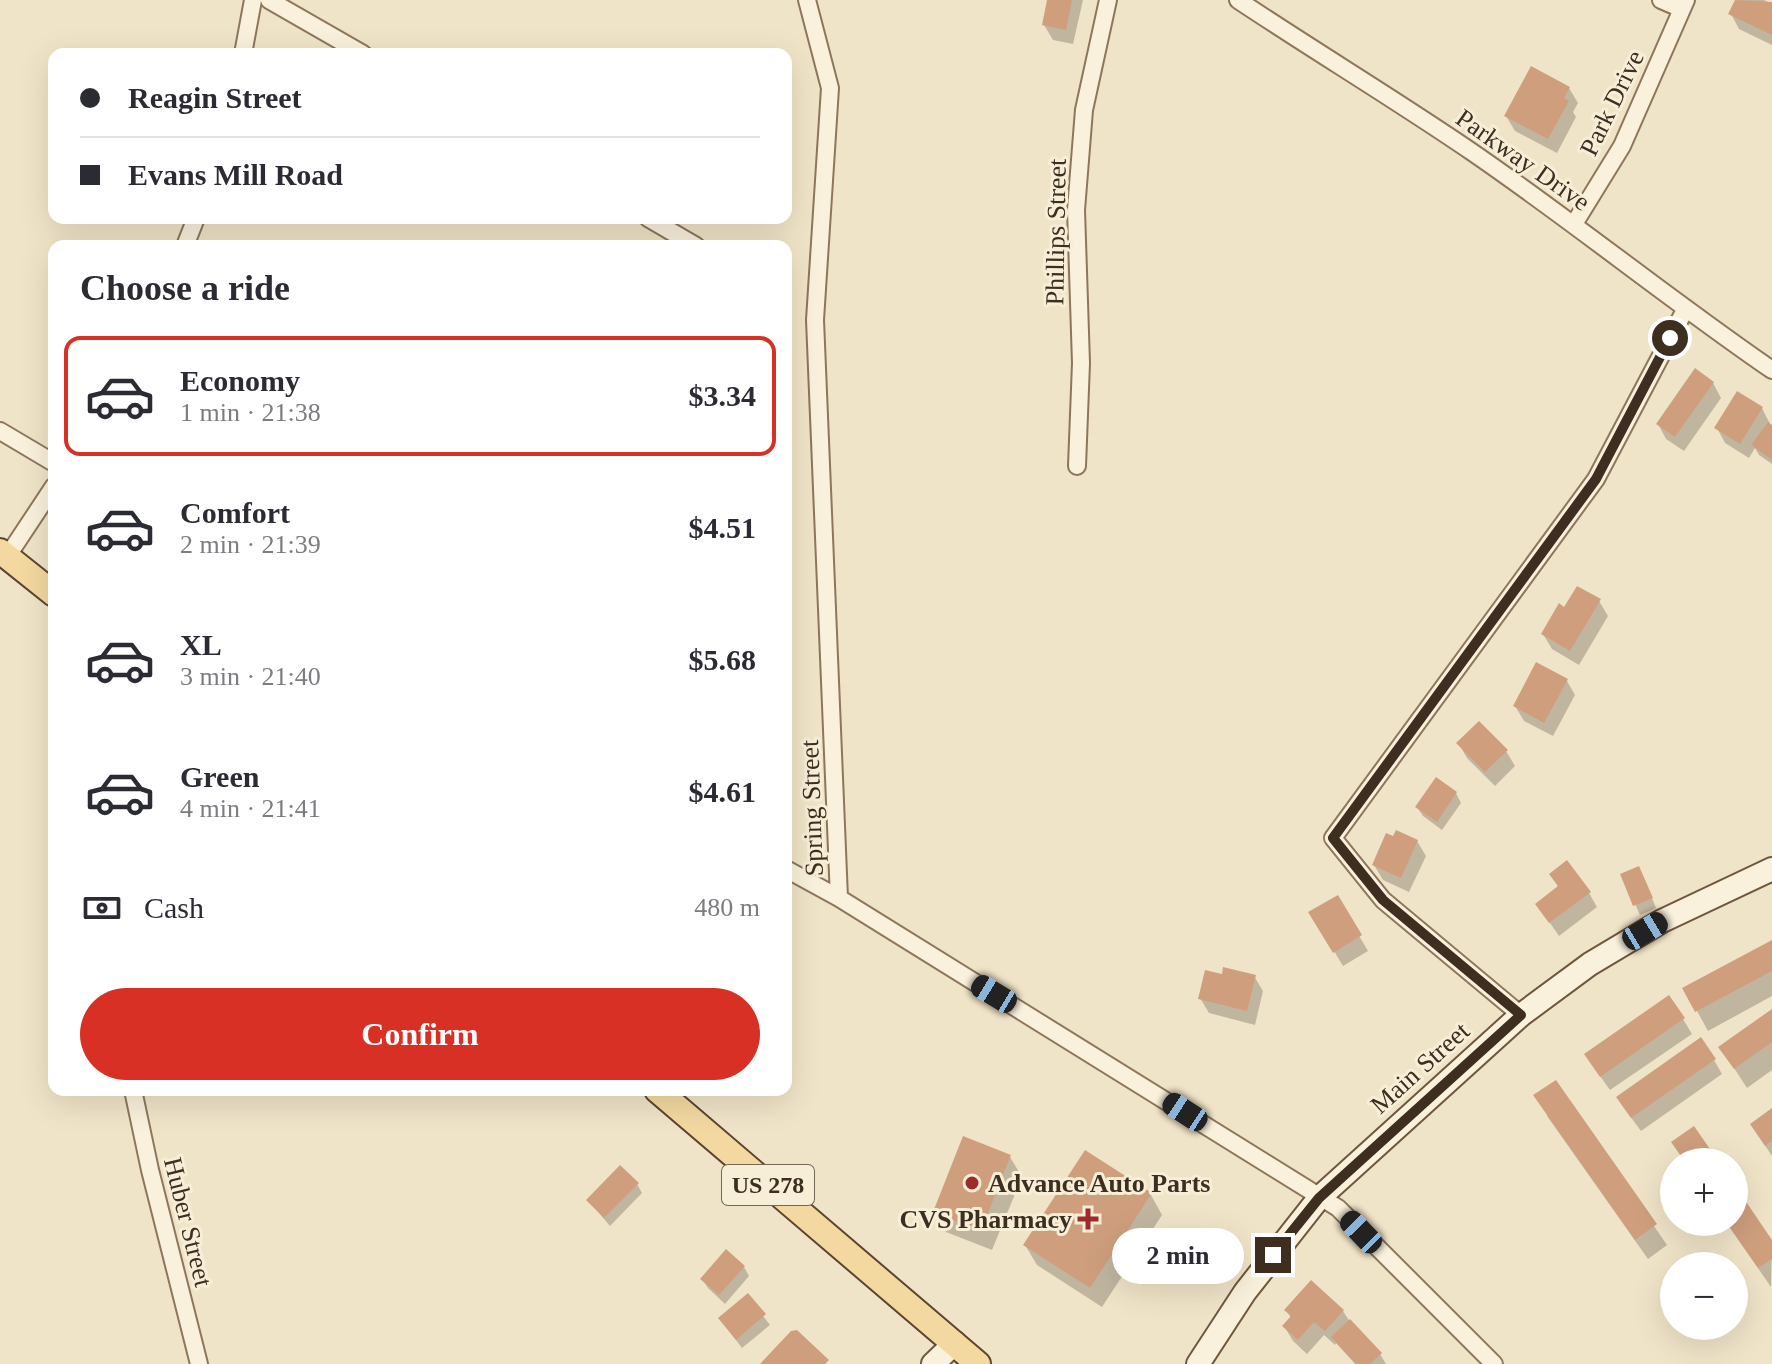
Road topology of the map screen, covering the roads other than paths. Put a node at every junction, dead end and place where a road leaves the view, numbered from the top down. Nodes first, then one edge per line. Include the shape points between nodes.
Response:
1 (253, 0) edge
2 (269, 0) edge
3 (807, 0) edge
4 (1108, 0) edge
5 (1238, 0) edge
6 (1661, 0) edge
7 (1684, 5) edge
8 (244, 48) edge
9 (353, 48) edge
10 (658, 224) edge
11 (1574, 224) junction
12 (686, 240) edge
13 (1685, 310) junction
14 (1772, 370) edge
15 (0, 431) edge
16 (48, 459) edge
17 (1077, 466) dead end
18 (48, 494) edge
19 (4, 554) edge
20 (48, 589) edge
21 (1772, 869) edge
22 (792, 872) edge
23 (839, 898) junction
24 (1521, 1015) junction
25 (134, 1096) edge
26 (664, 1096) edge
27 (1319, 1198) junction
28 (955, 1343) junction
29 (199, 1364) edge
30 (933, 1364) edge
31 (978, 1364) edge
32 (1198, 1364) edge
33 (1494, 1364) edge

1 - 8 street
2 - 9 street
3 - 23 street, Spring Street via 830,88 815,320
4 - 17 street, Phillips Street via 1084,110 1076,210 1081,363
5 - 11 street, Parkway Drive
6 - 7 street
7 - 11 street, Park Drive via 1622,146
10 - 12 street
11 - 13 street, Parkway Drive
13 - 14 street, Parkway Drive
13 - 24 street via 1596,479 1333,838 1383,900
15 - 16 street
18 - 19 street
19 - 20 main road
21 - 24 main road, Main Street via 1653,926
22 - 23 street
23 - 27 street
24 - 27 main road, Main Street
25 - 29 street, Huber Street
26 - 28 main road, US 278
27 - 32 main road, Main Street via 1252,1283
27 - 33 street via 1338,1208
28 - 30 main road
28 - 31 main road, US 278

